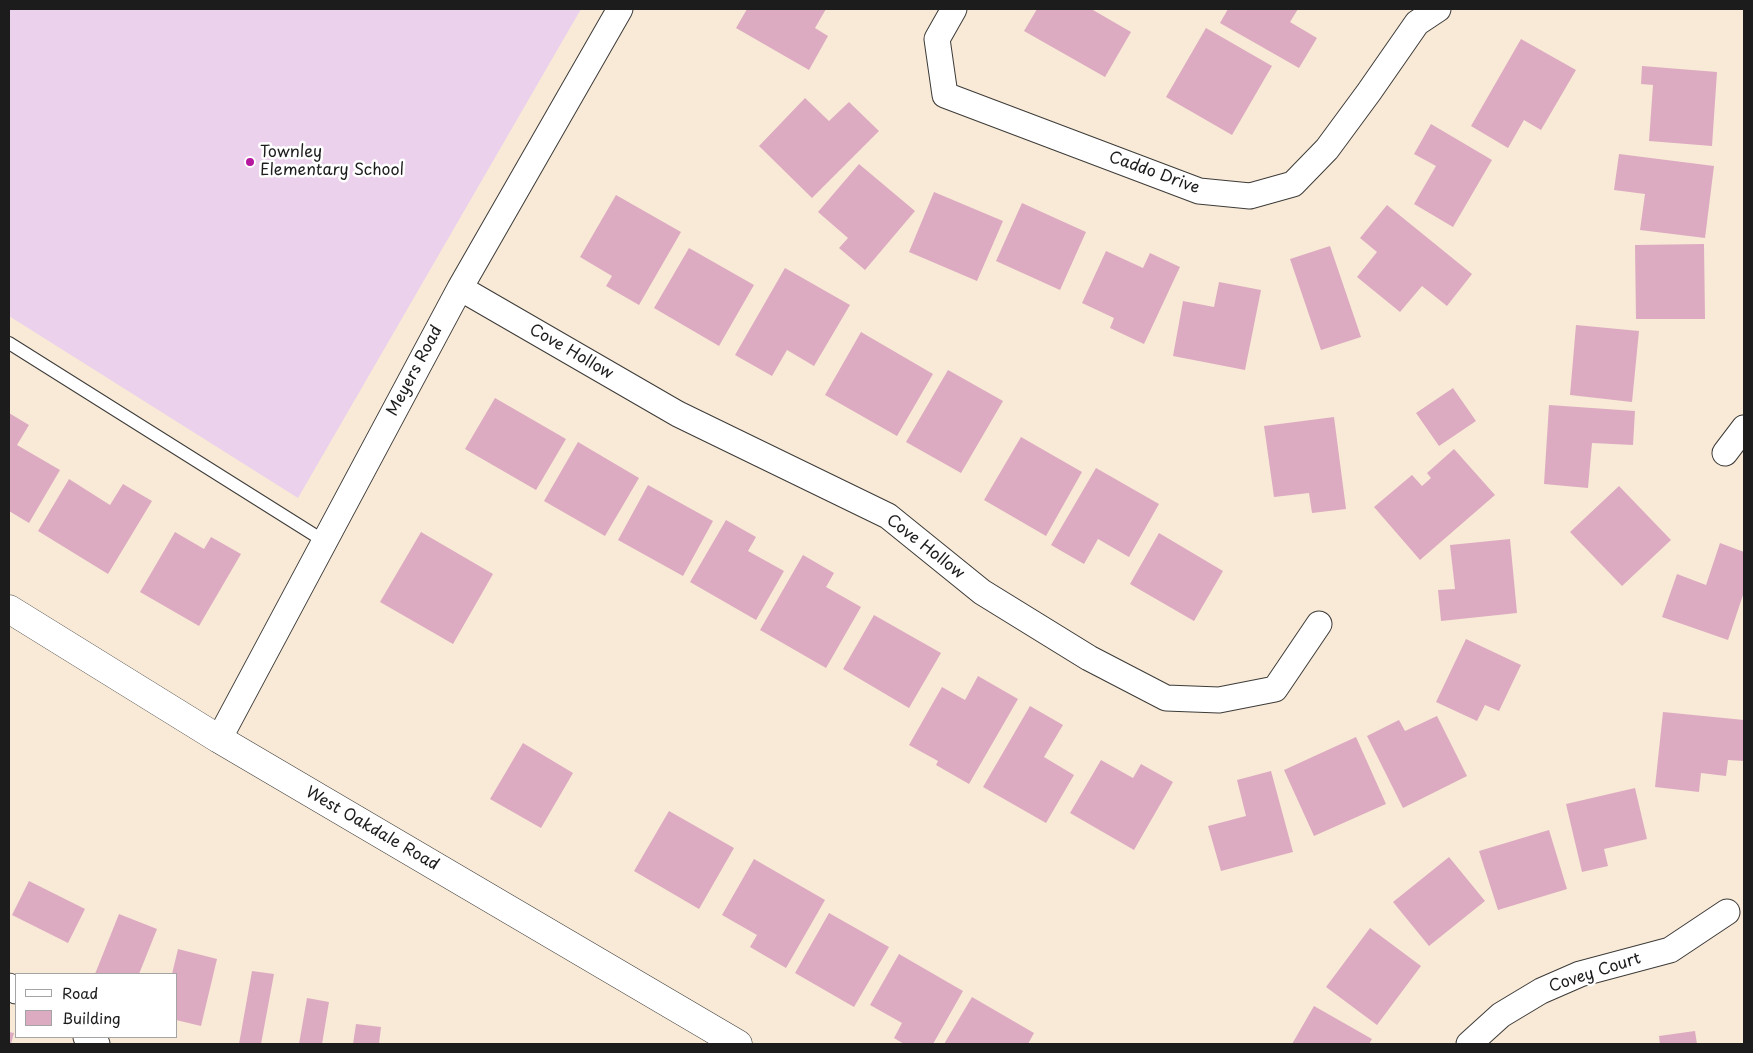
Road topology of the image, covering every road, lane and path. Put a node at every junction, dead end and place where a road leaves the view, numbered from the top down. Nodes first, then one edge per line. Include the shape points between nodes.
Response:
1 (620, 9) edge
2 (954, 9) edge
3 (1438, 9) edge
4 (460, 288) junction
5 (9, 343) edge
6 (1744, 428) edge
7 (1725, 453) dead end
8 (324, 541) junction
9 (9, 609) edge
10 (1319, 624) dead end
11 (219, 739) junction
12 (1727, 912) dead end
13 (738, 1044) edge
14 (1469, 1044) edge

1 - 4 street, Meyers Road
2 - 3 street, Caddo Drive via 937,39 945,95 1199,191 1250,196 1293,184 1327,149 1417,23
4 - 8 street, Meyers Road
4 - 10 street, Cove Hollow via 678,414 888,516 982,592 1089,658 1166,698 1219,700 1274,689
5 - 8 lane
6 - 7 street
8 - 11 street, Meyers Road
9 - 11 street, West Oakdale Road
11 - 13 street, West Oakdale Road
12 - 14 street, Covey Court via 1670,950 1580,974 1541,991 1501,1014

